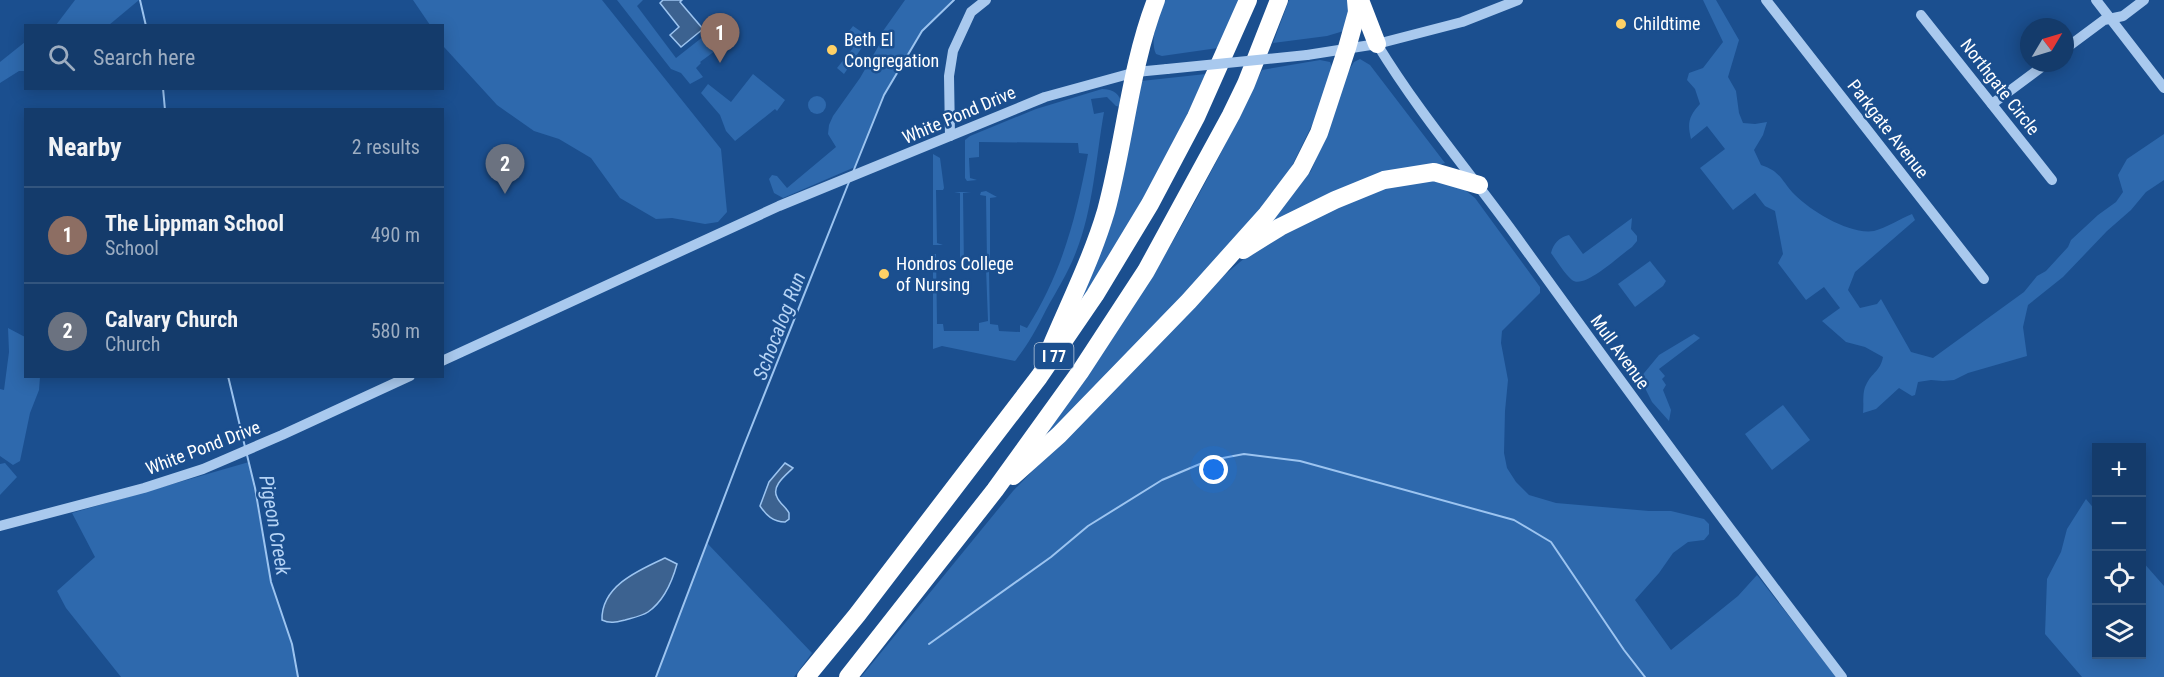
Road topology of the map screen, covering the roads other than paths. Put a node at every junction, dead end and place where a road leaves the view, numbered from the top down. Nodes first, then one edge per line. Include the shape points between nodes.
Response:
1 (986, 0) edge
2 (1156, 0) edge
3 (1248, 0) edge
4 (1279, 0) edge
5 (1358, 0) edge
6 (1518, 0) edge
7 (1766, 0) edge
8 (2096, 0) edge
9 (2144, 0) edge
10 (1921, 15) dead end
11 (2110, 18) junction
12 (2074, 42) edge
13 (1377, 44) junction
14 (1347, 48) junction
15 (1136, 72) junction
16 (2035, 72) edge
17 (2164, 88) edge
18 (1992, 104) junction
19 (950, 136) junction
20 (2052, 180) dead end
21 (1479, 185) junction
22 (1224, 263) junction
23 (1984, 279) dead end
24 (444, 360) edge
25 (1039, 376) junction
26 (406, 378) edge
27 (995, 490) junction
28 (0, 526) edge
29 (806, 677) edge
30 (848, 677) edge
31 (1842, 677) edge

1 - 19 street via 971,12 953,51 949,76
2 - 15 highway
3 - 25 highway, I 77 via 1210,88 1150,204 1095,295
4 - 27 highway, I 77 via 1236,105 1146,271
5 - 13 highway
5 - 14 highway
6 - 13 street, White Pond Drive via 1462,22
7 - 23 street, Parkgate Avenue
8 - 11 street
9 - 11 street via 2123,16
10 - 18 street, Northgate Circle
11 - 12 street
11 - 17 street
13 - 14 street, White Pond Drive
13 - 21 street, Mull Avenue via 1396,76
14 - 15 street, White Pond Drive, bridge
14 - 22 highway via 1318,133 1301,169
15 - 19 street, White Pond Drive via 1045,97
15 - 25 highway via 1106,209
16 - 18 street
18 - 20 street, Northgate Circle
19 - 24 street, White Pond Drive via 778,206
21 - 22 highway via 1434,172 1384,180 1280,227
21 - 31 street, Mull Avenue
22 - 27 highway via 1059,435
25 - 29 highway, I 77
26 - 28 street, White Pond Drive via 203,469
27 - 30 highway, I 77

